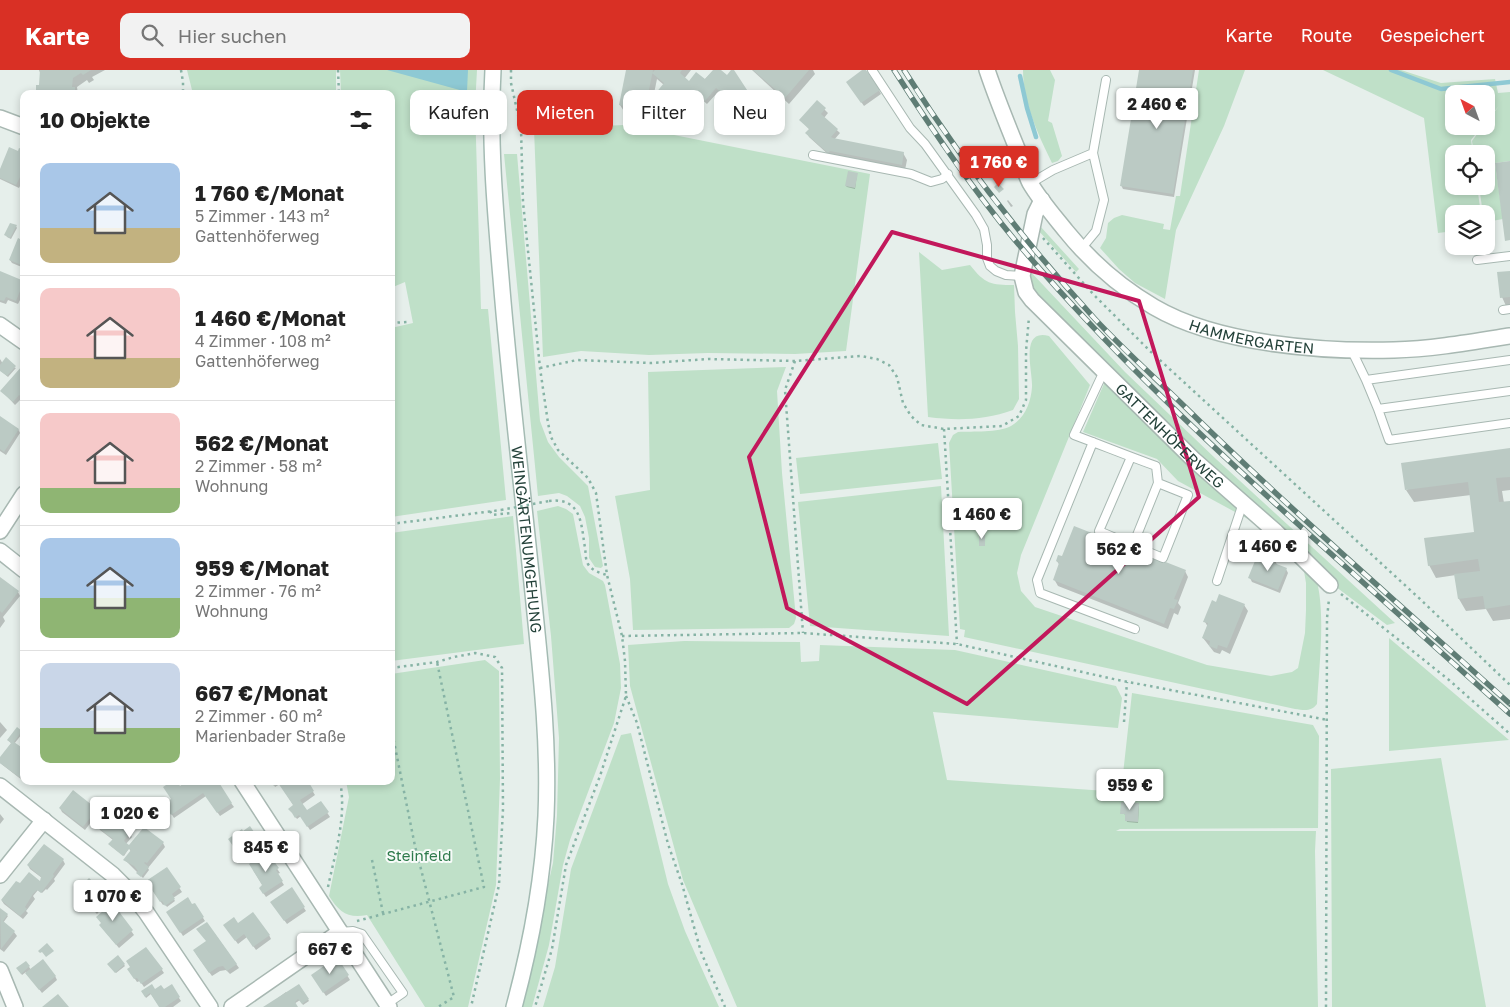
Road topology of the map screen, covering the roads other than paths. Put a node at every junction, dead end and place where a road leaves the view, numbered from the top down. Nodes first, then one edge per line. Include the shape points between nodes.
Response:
1 (493, 70) edge
2 (872, 70) edge
3 (986, 70) edge
4 (1106, 80) dead end
5 (0, 118) edge
6 (20, 126) edge
7 (1093, 154) junction
8 (813, 155) dead end
9 (948, 174) junction
10 (1030, 183) junction
11 (1042, 200) junction
12 (1081, 249) junction
13 (1510, 256) edge
14 (1477, 260) dead end
15 (1022, 276) junction
16 (0, 325) edge
17 (1510, 336) edge
18 (20, 339) edge
19 (1351, 350) junction
20 (1510, 360) edge
21 (1104, 371) junction
22 (1366, 380) junction
23 (1510, 392) edge
24 (1378, 409) junction
25 (1510, 423) edge
26 (1093, 442) junction
27 (1131, 457) junction
28 (1158, 483) junction
29 (20, 500) edge
30 (1243, 503) junction
31 (0, 531) edge
32 (1133, 546) junction
33 (0, 551) edge
34 (20, 567) edge
35 (1217, 581) dead end
36 (1330, 585) road end
37 (1135, 629) dead end
38 (245, 785) edge
39 (0, 786) edge
40 (44, 820) junction
41 (0, 875) edge
42 (340, 932) junction
43 (0, 970) edge
44 (388, 1006) edge
45 (15, 1007) edge
46 (210, 1007) edge
47 (232, 1007) edge
48 (514, 1007) edge

1 - 48 street, WEINGÄRTENUMGEHUNG via 494,202 545,721 547,785 538,898
2 - 9 lane via 910,128
3 - 10 street
4 - 7 lane
5 - 6 street
7 - 10 lane
7 - 12 lane via 1104,200 1096,231
8 - 9 lane via 911,174 931,182
9 - 15 lane via 984,229 990,266 1006,275
10 - 11 street
11 - 12 street, HAMMERGARTEN
11 - 15 street via 1035,214
12 - 19 street, HAMMERGARTEN via 1117,282 1155,307 1194,325 1237,337 1286,345
13 - 14 lane
15 - 21 street, GATTENHÖFERWEG via 1032,300
16 - 18 street
17 - 19 street, HAMMERGARTEN via 1395,350
19 - 22 lane
20 - 22 lane
21 - 26 lane via 1074,434
21 - 30 street, GATTENHÖFERWEG via 1194,460
22 - 24 lane
23 - 24 lane
24 - 25 lane via 1389,440
26 - 27 lane
26 - 37 lane via 1036,580 1040,592
27 - 28 lane via 1156,466
27 - 32 lane via 1099,531
28 - 32 lane
28 - 32 lane via 1188,495 1163,558
29 - 31 street
30 - 35 lane
30 - 36 street, GATTENHÖFERWEG
33 - 34 street
38 - 42 street
39 - 40 street
40 - 41 street
40 - 46 street via 130,892
42 - 44 street
42 - 47 street
43 - 45 street

